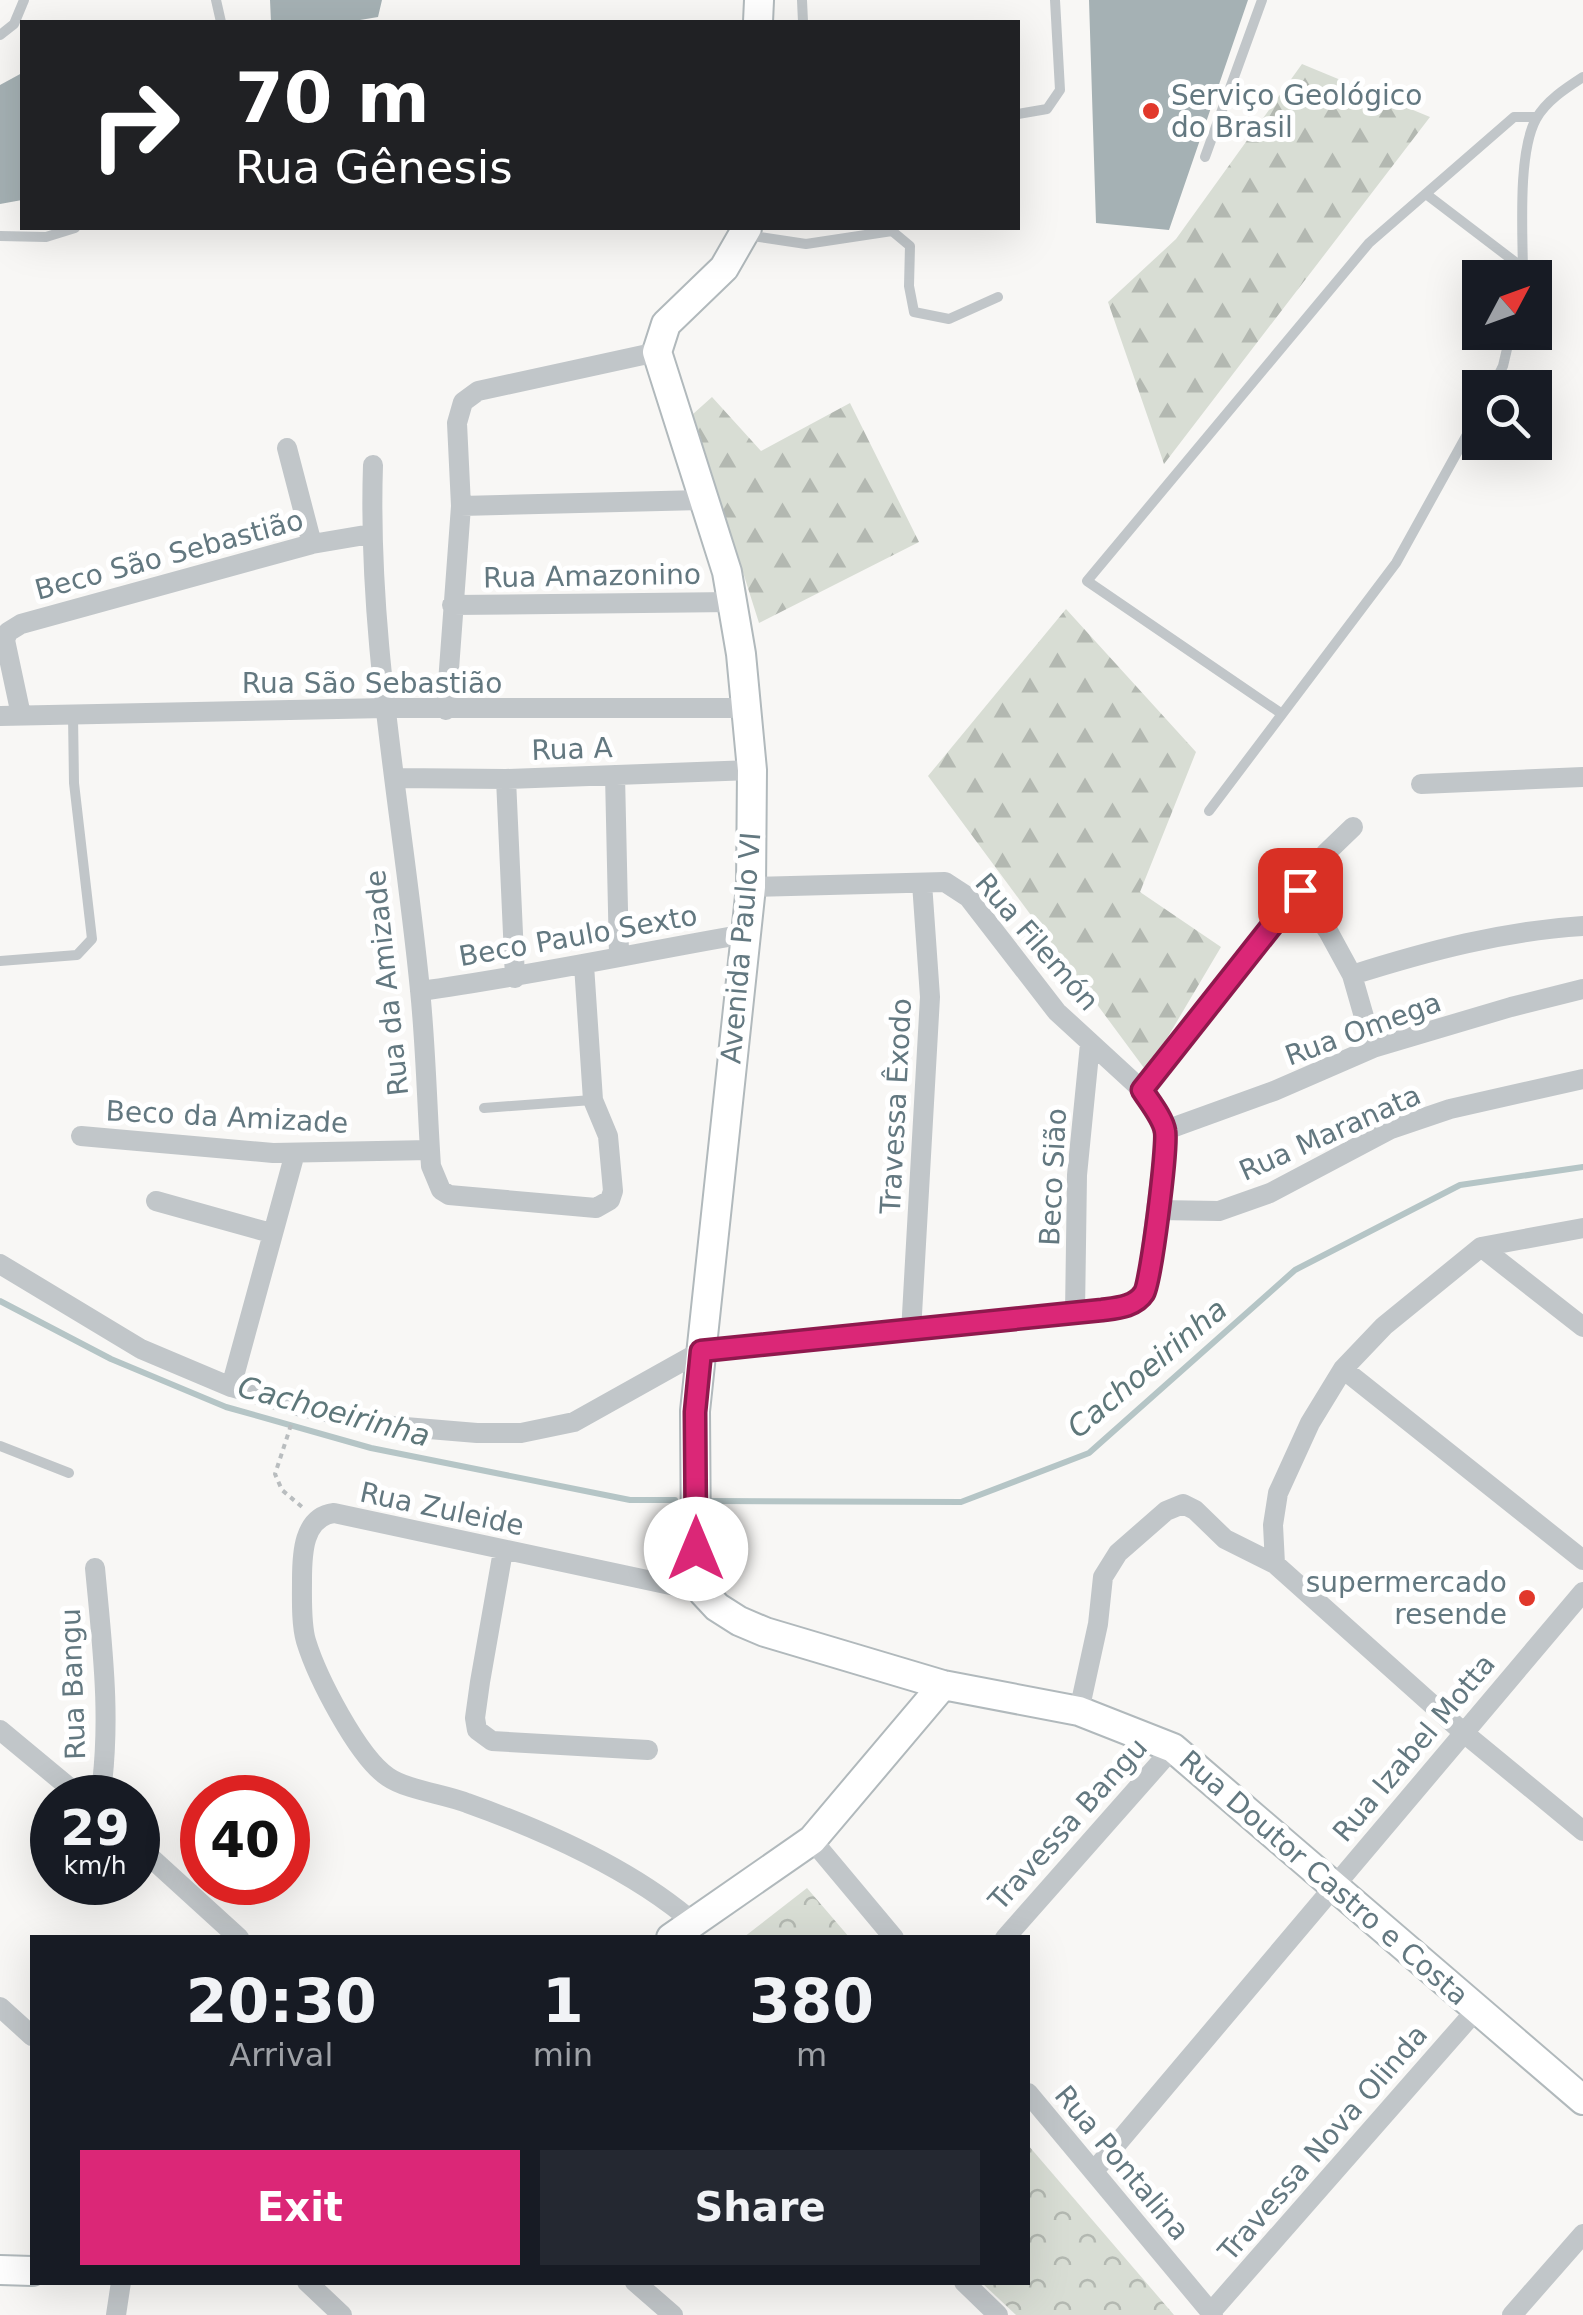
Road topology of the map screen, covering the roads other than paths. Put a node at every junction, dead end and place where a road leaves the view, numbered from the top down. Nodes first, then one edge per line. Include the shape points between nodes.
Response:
1 (24, 0) edge
2 (1056, 0) edge
3 (1262, 0) edge
4 (0, 35) edge
5 (1583, 76) edge
6 (1020, 114) edge
7 (1537, 117) junction
8 (1204, 157) dead end
9 (1426, 194) junction
10 (68, 230) edge
11 (746, 231) edge
12 (0, 236) edge
13 (1507, 260) edge
14 (1523, 260) edge
15 (998, 297) dead end
16 (657, 352) junction
17 (1462, 443) edge
18 (287, 448) dead end
19 (374, 465) dead end
20 (702, 500) junction
21 (461, 506) junction
22 (371, 534) junction
23 (312, 544) junction
24 (732, 602) junction
25 (452, 604) junction
26 (385, 708) junction
27 (744, 708) junction
28 (446, 710) junction
29 (73, 714) junction
30 (1282, 714) junction
31 (10, 716) edge
32 (752, 770) junction
33 (615, 774) junction
34 (1583, 777) edge
35 (395, 778) junction
36 (506, 779) junction
37 (1420, 784) dead end
38 (1209, 810) dead end
39 (1354, 827) dead end
40 (922, 882) junction
41 (751, 888) junction
42 (1300, 890) junction
43 (1583, 926) edge
44 (745, 934) junction
45 (619, 956) junction
46 (0, 961) edge
47 (584, 965) junction
48 (1352, 975) junction
49 (515, 978) junction
50 (1583, 989) edge
51 (420, 991) junction
52 (1090, 1044) junction
53 (1373, 1048) junction
54 (1583, 1078) edge
55 (1142, 1090) junction
56 (593, 1100) junction
57 (484, 1108) dead end
58 (1166, 1130) junction
59 (80, 1136) dead end
60 (430, 1150) junction
61 (295, 1153) junction
62 (156, 1201) dead end
63 (1158, 1210) junction
64 (1583, 1228) edge
65 (271, 1233) junction
66 (1481, 1247) junction
67 (0, 1264) edge
68 (1075, 1312) junction
69 (1583, 1327) edge
70 (911, 1332) junction
71 (701, 1351) junction
72 (1343, 1369) junction
73 (230, 1388) junction
74 (0, 1446) edge
75 (70, 1473) dead end
76 (504, 1551) junction
77 (1583, 1560) edge
78 (1275, 1564) junction
79 (95, 1568) dead end
80 (703, 1592) junction
81 (1583, 1592) edge
82 (943, 1684) junction
83 (1079, 1711) junction
84 (0, 1730) edge
85 (1464, 1733) junction
86 (1173, 1748) junction
87 (648, 1750) dead end
88 (54, 1775) edge
89 (104, 1775) edge
90 (1583, 1831) edge
91 (812, 1840) junction
92 (160, 1866) edge
93 (1335, 1884) junction
94 (683, 1931) edge
95 (236, 1935) edge
96 (891, 1935) edge
97 (1008, 1935) edge
98 (0, 2007) edge
99 (1477, 2009) junction
100 (30, 2034) edge
101 (1579, 2090) edge
102 (1030, 2095) edge
103 (1094, 2171) junction
104 (1583, 2234) edge
105 (0, 2270) edge
106 (30, 2271) edge
107 (121, 2285) edge
108 (310, 2285) edge
109 (638, 2285) edge
110 (966, 2285) edge
111 (984, 2310) edge
112 (1212, 2314) edge
113 (116, 2315) edge
114 (342, 2315) edge
115 (673, 2315) edge
116 (1512, 2315) edge

1 - 4 lane via 14,24
2 - 6 lane via 1060,90 1046,109
3 - 8 lane
5 - 7 lane
7 - 9 lane via 1514,118
7 - 14 lane via 1528,142
9 - 13 lane
9 - 30 lane via 1369,244 1087,581
10 - 12 lane
11 - 15 lane via 806,244 892,232 910,246 914,312 950,319
11 - 16 street via 724,268 666,324
16 - 20 street, Avenida Paulo VI
16 - 21 street via 478,391 463,402 457,422
17 - 30 lane via 1396,563
18 - 23 street
19 - 22 street
20 - 21 street
20 - 24 street, Avenida Paulo VI
21 - 25 street
22 - 23 street, Beco São Sebastião
22 - 26 street
23 - 31 street, Beco São Sebastião via 13,628 5,640
24 - 25 street, Rua Amazonino
24 - 27 street, Avenida Paulo VI
25 - 28 street
26 - 28 street, Rua São Sebastião
26 - 29 street, Rua São Sebastião
26 - 35 street, Rua da Amizade
27 - 28 street, Rua São Sebastião
27 - 32 street, Avenida Paulo VI
29 - 31 street, Rua São Sebastião
29 - 46 lane via 92,939 77,955
30 - 38 lane
32 - 33 street, Rua A
32 - 41 street, Avenida Paulo VI
33 - 36 street, Rua A
33 - 45 street
34 - 37 street
35 - 36 street, Rua A
35 - 51 street, Rua da Amizade
36 - 49 street
39 - 42 street
40 - 41 street, Rua Filemón
40 - 52 street, Rua Filemón via 945,882 968,898
40 - 70 street, Travessa Êxodo via 930,997
41 - 44 street, Avenida Paulo VI
42 - 48 street
42 - 55 street
43 - 48 street via 1444,946
44 - 45 street, Beco Paulo Sexto
44 - 71 street, Avenida Paulo VI
45 - 47 street, Beco Paulo Sexto
47 - 49 street, Beco Paulo Sexto
47 - 56 street
48 - 53 street
49 - 51 street, Beco Paulo Sexto
50 - 53 street, Rua Omega
51 - 60 street, Rua da Amizade
52 - 55 street, Rua Filemón
52 - 68 street, Beco Sião via 1077,1175
53 - 58 street, Rua Omega
54 - 63 street, Rua Maranata via 1391,1130 1270,1193 1219,1211
55 - 58 street, Rua Filemón
56 - 57 lane
56 - 60 street, Rua da Amizade via 608,1136 612,1191 596,1208 449,1195 430,1166
58 - 63 street
59 - 61 street, Beco da Amizade
60 - 61 street, Beco da Amizade
61 - 65 street
62 - 65 street
63 - 68 street via 1152,1264 1139,1299
64 - 66 street
65 - 73 street
66 - 69 street
66 - 72 street via 1384,1326
67 - 73 street via 140,1349
68 - 70 street
70 - 71 street
71 - 73 street via 574,1422 521,1433 393,1426
71 - 80 street via 696,1549
72 - 77 street
72 - 78 street via 1278,1493
74 - 75 lane
76 - 80 street, Rua Zuleide
76 - 87 street via 477,1730 492,1742
76 - 94 street, Rua Zuleide via 334,1513 318,1518 303,1557 305,1638 345,1724 385,1776 467,1802 662,1895
78 - 83 street via 1226,1539 1195,1510 1175,1505 1118,1553 1103,1577
78 - 85 street
79 - 89 street, Rua Bangu via 105,1676
80 - 82 street, Rua Doutor Castro e Costa via 739,1622
81 - 85 street, Rua Izabel Motta
82 - 83 street, Rua Doutor Castro e Costa
82 - 91 street
83 - 86 street, Rua Doutor Castro e Costa
84 - 88 street
85 - 90 street
85 - 93 street, Rua Izabel Motta
86 - 93 street, Rua Doutor Castro e Costa
86 - 97 street, Travessa Bangu
91 - 94 street
91 - 96 street
92 - 95 street
93 - 99 street, Rua Doutor Castro e Costa
93 - 103 street, Rua Izabel Motta
98 - 100 street
99 - 101 street, Rua Doutor Castro e Costa
99 - 112 street, Travessa Nova Olinda
102 - 103 street, Rua Pontalina
103 - 112 street, Rua Pontalina
104 - 116 street
105 - 106 street
107 - 113 street
108 - 114 street
109 - 115 street
110 - 111 street

